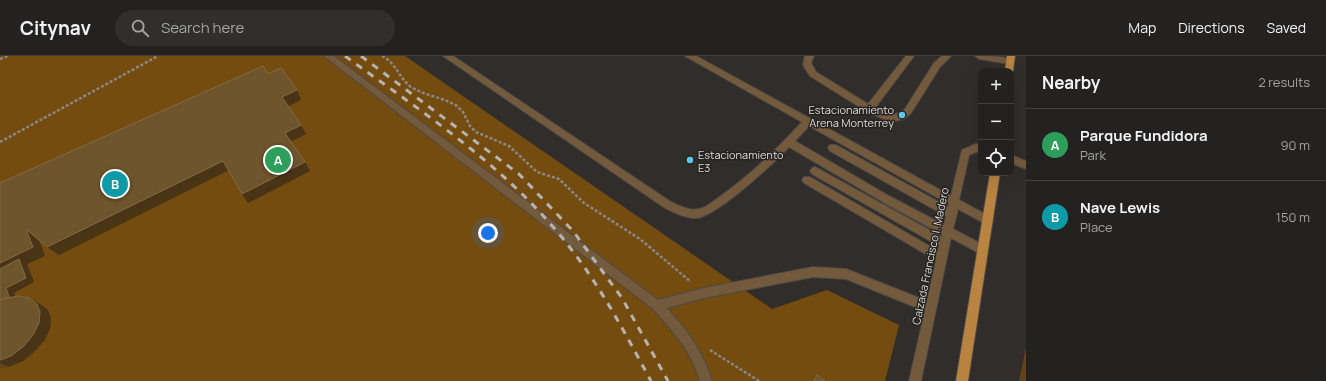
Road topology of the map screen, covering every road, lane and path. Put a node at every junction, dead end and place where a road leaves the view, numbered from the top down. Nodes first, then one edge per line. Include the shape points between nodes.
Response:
1 (8, 56) edge
2 (158, 56) edge
3 (328, 56) edge
4 (382, 56) edge
5 (447, 56) edge
6 (689, 56) edge
7 (810, 56) edge
8 (910, 56) edge
9 (947, 56) edge
10 (979, 56) edge
11 (0, 59) edge
12 (1010, 59) edge
13 (869, 108) junction
14 (808, 121) junction
15 (0, 142) edge
16 (790, 143) junction
17 (978, 147) edge
18 (833, 148) dead end
19 (1014, 160) edge
20 (1026, 166) edge
21 (815, 171) dead end
22 (995, 176) edge
23 (807, 180) dead end
24 (954, 202) junction
25 (952, 214) junction
26 (988, 221) junction
27 (948, 232) junction
28 (945, 244) junction
29 (983, 250) junction
30 (942, 258) junction
31 (704, 293) junction
32 (657, 304) junction
33 (931, 308) junction
34 (708, 349) dead end
35 (706, 381) edge
36 (759, 381) edge
37 (915, 381) edge
38 (962, 381) edge

1 - 11 path
2 - 15 path
3 - 32 street
4 - 31 path via 394,63 402,80 425,94 457,106 465,113 474,132 508,145 517,151 524,163 537,172 556,178 583,202 633,234
5 - 16 street via 668,205 692,213 700,213 713,206 762,169
6 - 14 street
7 - 13 street via 807,64 813,74
8 - 13 street
9 - 13 street via 937,65 908,111 901,117 890,119
10 - 12 street
14 - 16 street
14 - 24 street
16 - 27 street
17 - 24 street, Calzada Francisco I. Madero via 965,153
18 - 25 street
19 - 20 street
21 - 28 street
22 - 26 main road
23 - 30 street
24 - 25 street, Calzada Francisco I. Madero
24 - 26 street
25 - 27 street, Calzada Francisco I. Madero
26 - 29 main road
27 - 28 street, Calzada Francisco I. Madero
27 - 29 street
28 - 30 street, Calzada Francisco I. Madero
29 - 38 main road
30 - 33 street, Calzada Francisco I. Madero
31 - 32 street
31 - 33 street via 813,272 846,274
32 - 35 street via 682,333 704,371
33 - 37 street, Calzada Francisco I. Madero
34 - 36 path

